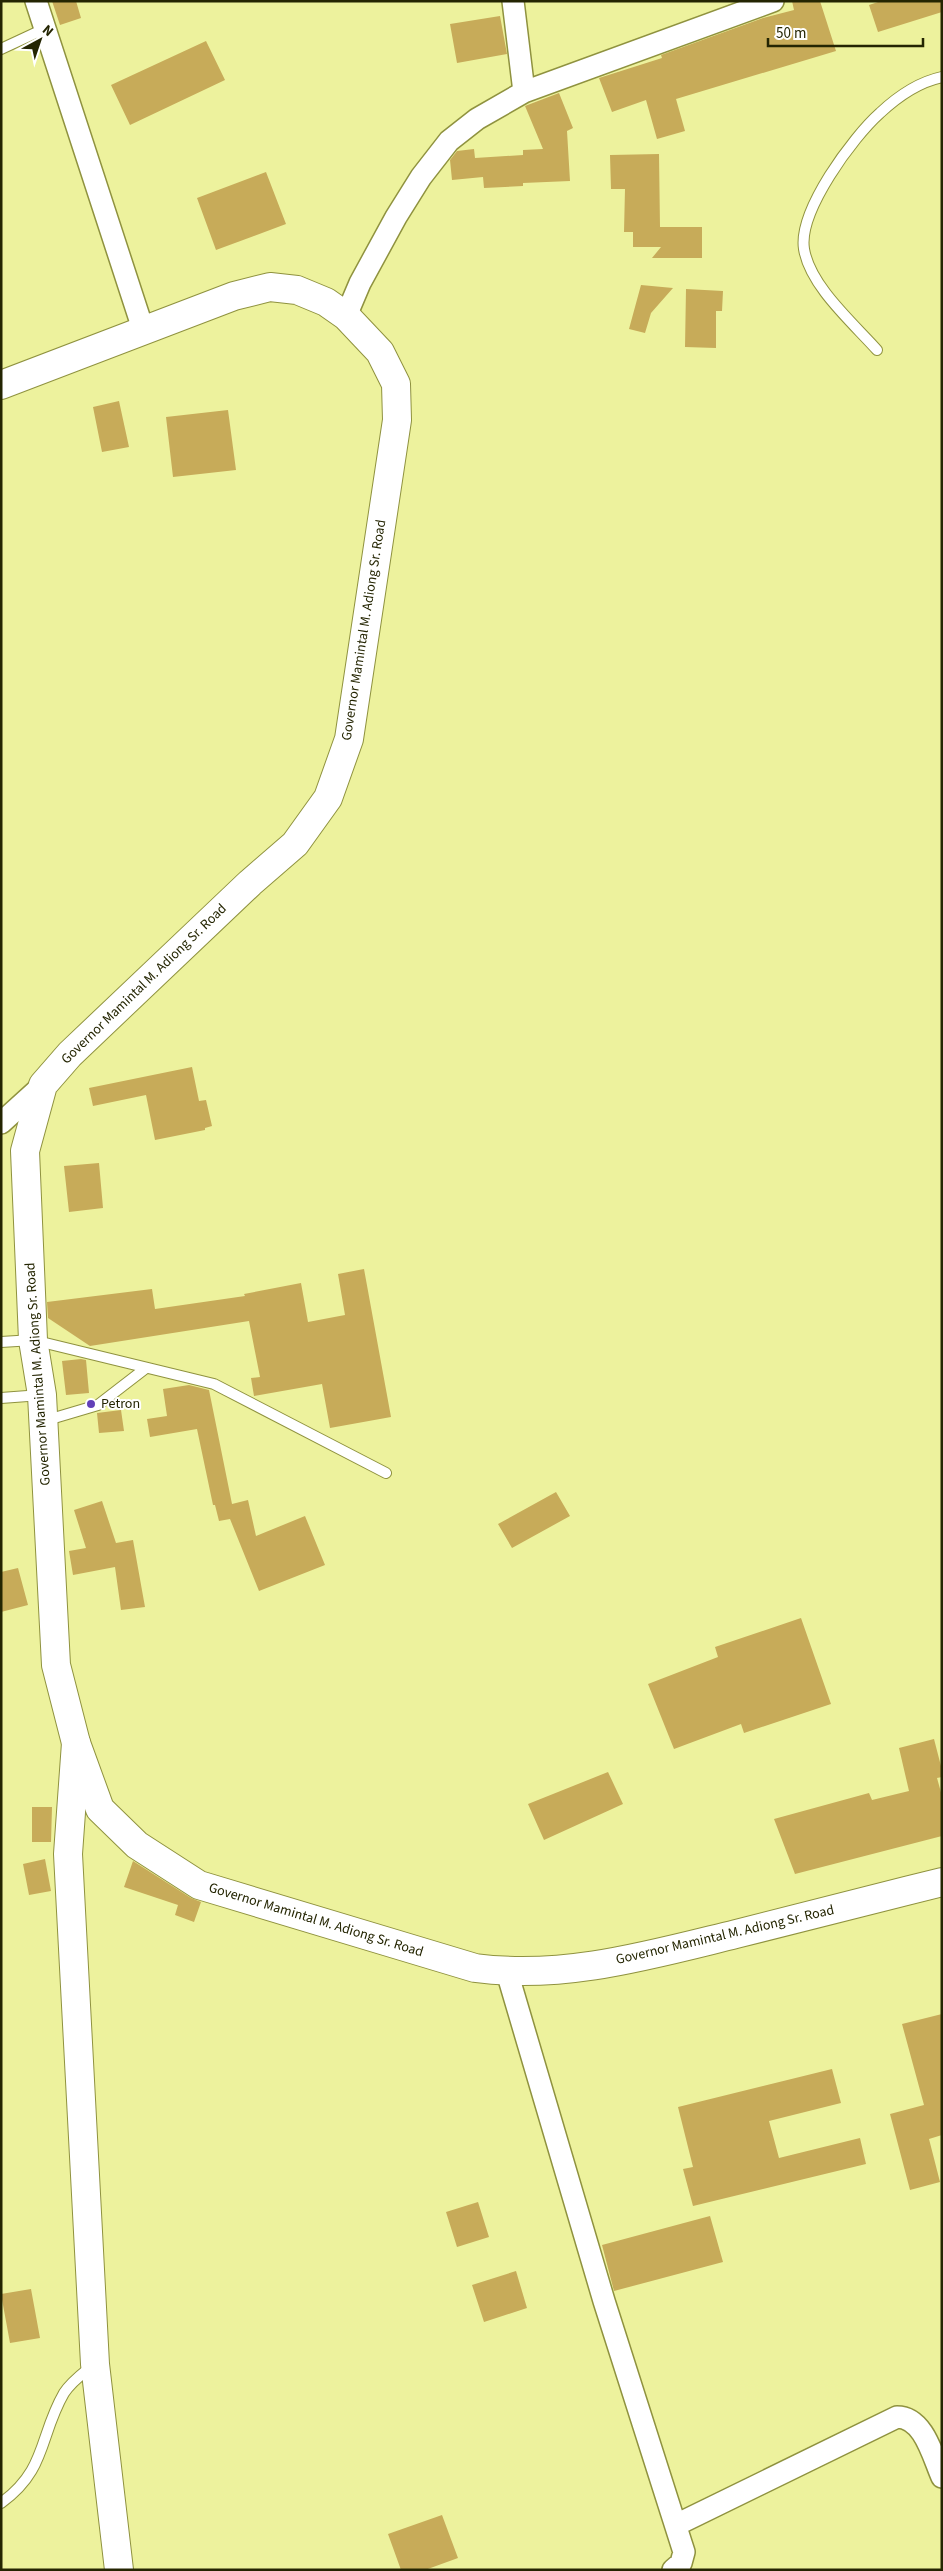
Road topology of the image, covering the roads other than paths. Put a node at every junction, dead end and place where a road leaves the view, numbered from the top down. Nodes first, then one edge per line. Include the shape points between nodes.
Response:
1 (36, 1) edge
2 (513, 1) edge
3 (773, 1) edge
4 (44, 29) junction
5 (1, 50) edge
6 (942, 78) edge
7 (524, 92) junction
8 (346, 316) junction
9 (143, 329) junction
10 (876, 350) dead end
11 (1, 385) edge
12 (43, 1085) junction
13 (1, 1123) edge
14 (33, 1340) junction
15 (1, 1342) edge
16 (146, 1368) junction
17 (1, 1398) edge
18 (43, 1408) junction
19 (386, 1473) dead end
20 (76, 1743) junction
21 (942, 1882) edge
22 (507, 1972) junction
23 (95, 2364) junction
24 (942, 2477) edge
25 (1, 2503) edge
26 (676, 2526) junction
27 (119, 2570) edge
28 (673, 2570) edge

1 - 4 street
2 - 7 street
3 - 7 street
4 - 5 lane
4 - 9 street
6 - 10 lane via 910,90 879,113 820,190 808,218 804,248 813,274
7 - 8 street via 477,119 449,141 396,217
8 - 9 main road, Governor Mamintal M. Adiong Sr. Road via 326,302 297,290 270,287 234,296
8 - 12 main road, Governor Mamintal M. Adiong Sr. Road via 380,352 396,384 397,420 349,739 328,798 295,844 82,1042
9 - 11 main road, Governor Mamintal M. Adiong Sr. Road
12 - 13 street
12 - 14 main road, Governor Mamintal M. Adiong Sr. Road via 25,1151
14 - 15 lane
14 - 16 lane
14 - 18 main road, Governor Mamintal M. Adiong Sr. Road
16 - 18 lane via 98,1405
16 - 19 lane via 214,1384
17 - 18 lane
18 - 20 main road, Governor Mamintal M. Adiong Sr. Road via 56,1665
20 - 22 main road, Governor Mamintal M. Adiong Sr. Road via 100,1809 137,1845 199,1884 475,1968
20 - 23 main road via 68,1854
21 - 22 main road, Governor Mamintal M. Adiong Sr. Road via 638,1958 549,1971
22 - 26 street via 604,2301
23 - 25 lane via 76,2378 64,2393 33,2472 14,2494
23 - 27 main road
24 - 26 street via 922,2432 910,2420 897,2417
26 - 28 street via 684,2552 681,2563

